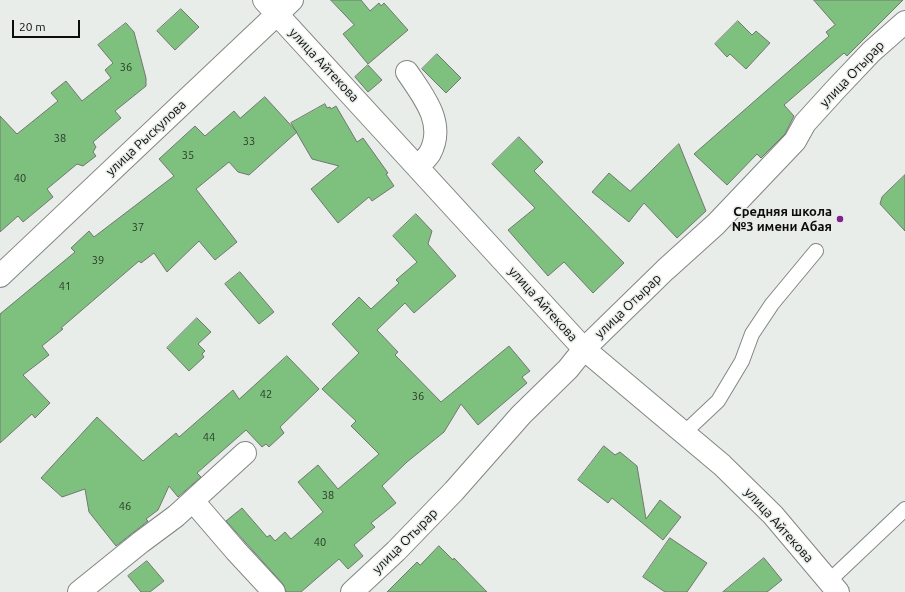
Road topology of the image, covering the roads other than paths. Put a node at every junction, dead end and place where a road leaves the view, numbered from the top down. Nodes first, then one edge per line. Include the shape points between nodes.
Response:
1 (277, 5) edge
2 (905, 22) edge
3 (407, 72) dead end
4 (418, 167) junction
5 (816, 251) dead end
6 (0, 276) edge
7 (584, 349) junction
8 (684, 433) junction
9 (245, 453) dead end
10 (193, 501) junction
11 (905, 509) edge
12 (833, 587) edge
13 (79, 592) edge
14 (274, 592) edge
15 (352, 592) edge

1 - 4 street, улица Айтекова
1 - 6 street, улица Рыскулова
2 - 7 street, улица Отырар via 871,52 804,123 795,141 716,224
3 - 4 street via 435,119 436,137 429,154
4 - 7 street, улица Айтекова
5 - 8 lane via 772,304 752,334 742,361 718,400
7 - 8 street, улица Айтекова
7 - 15 street, улица Отырар via 454,491
8 - 12 street, улица Айтекова via 722,465 773,515
9 - 10 street
10 - 13 street
10 - 14 street
11 - 12 lane

